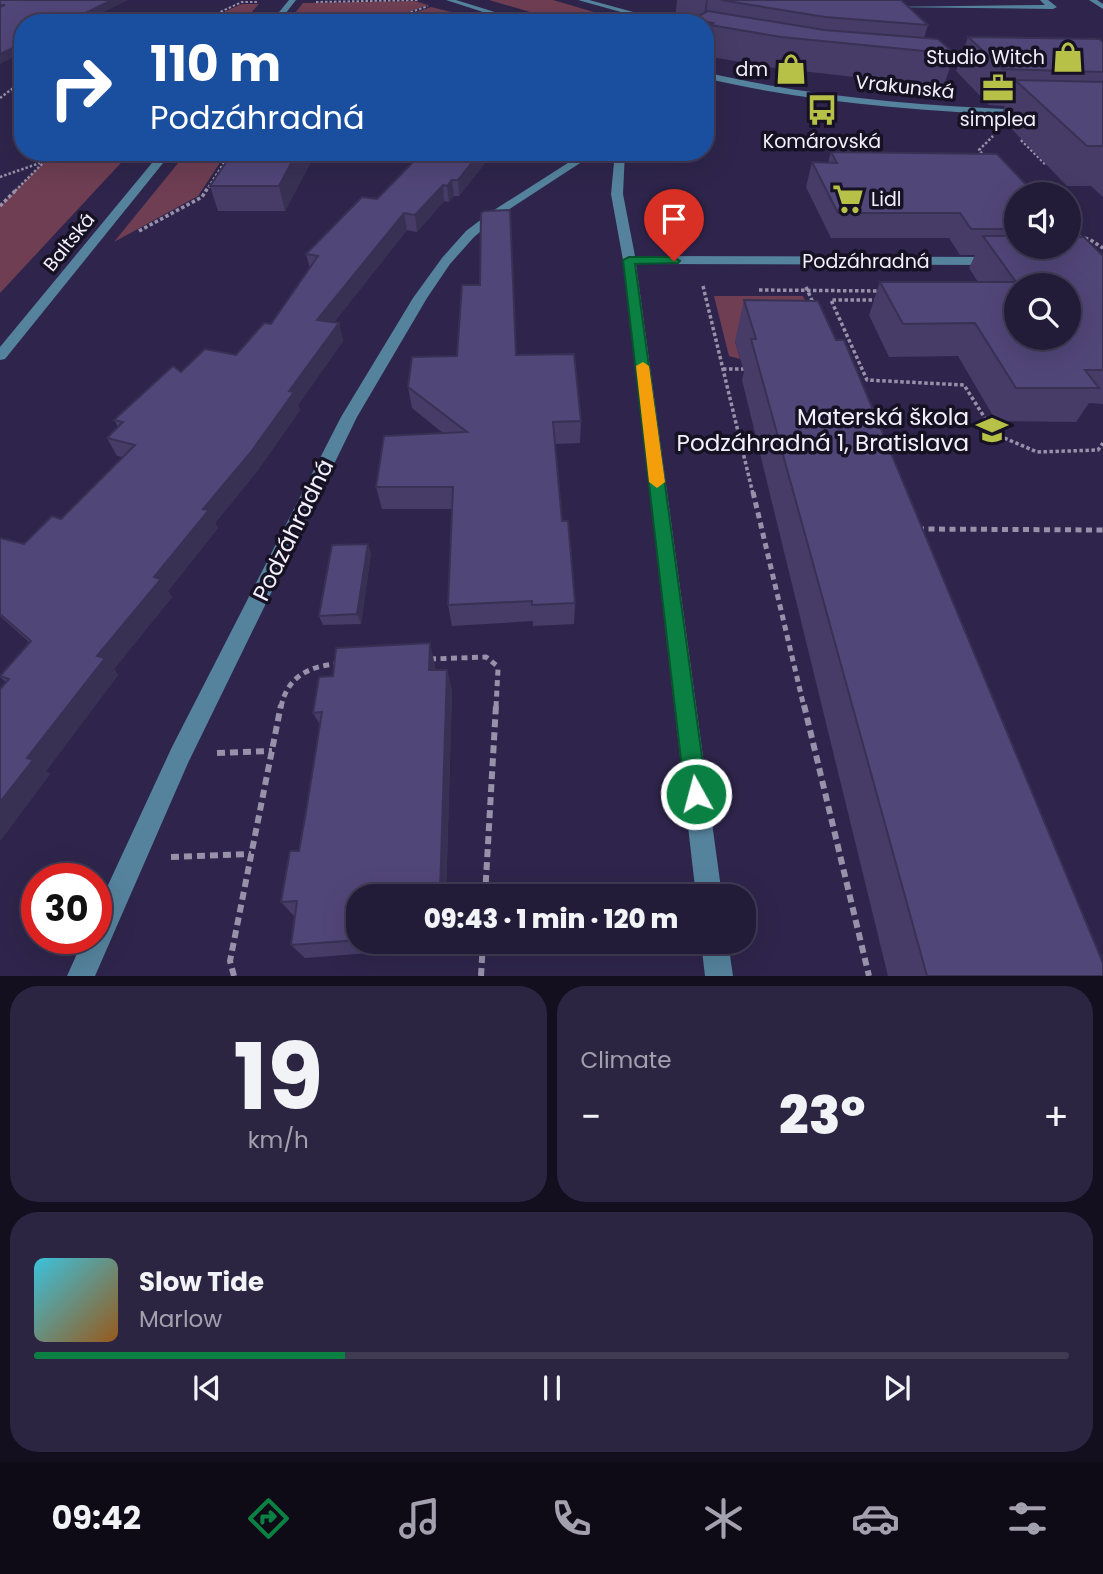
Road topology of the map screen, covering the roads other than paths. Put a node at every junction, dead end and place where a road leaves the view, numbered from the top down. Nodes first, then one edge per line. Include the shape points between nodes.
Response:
1 (449, 0) edge
2 (581, 0) edge
3 (1043, 0) edge
4 (1092, 0) edge
5 (884, 7) edge
6 (1103, 7) edge
7 (496, 14) edge
8 (635, 14) edge
9 (714, 79) edge
10 (1033, 113) edge
11 (160, 161) edge
12 (578, 161) edge
13 (619, 161) edge
14 (629, 260) junction
15 (1009, 261) edge
16 (0, 356) edge
17 (707, 884) edge
18 (716, 954) edge
19 (81, 975) edge
20 (719, 975) edge

1 - 7 street
2 - 8 street
3 - 5 street via 1053,7
4 - 6 street
9 - 10 street, Vrakunská via 865,101
11 - 16 street, Baltská
12 - 19 street, Podzáhradná via 470,233 427,288 349,417 180,755
13 - 14 street via 617,194
14 - 15 street, Podzáhradná
14 - 17 street
18 - 20 street

